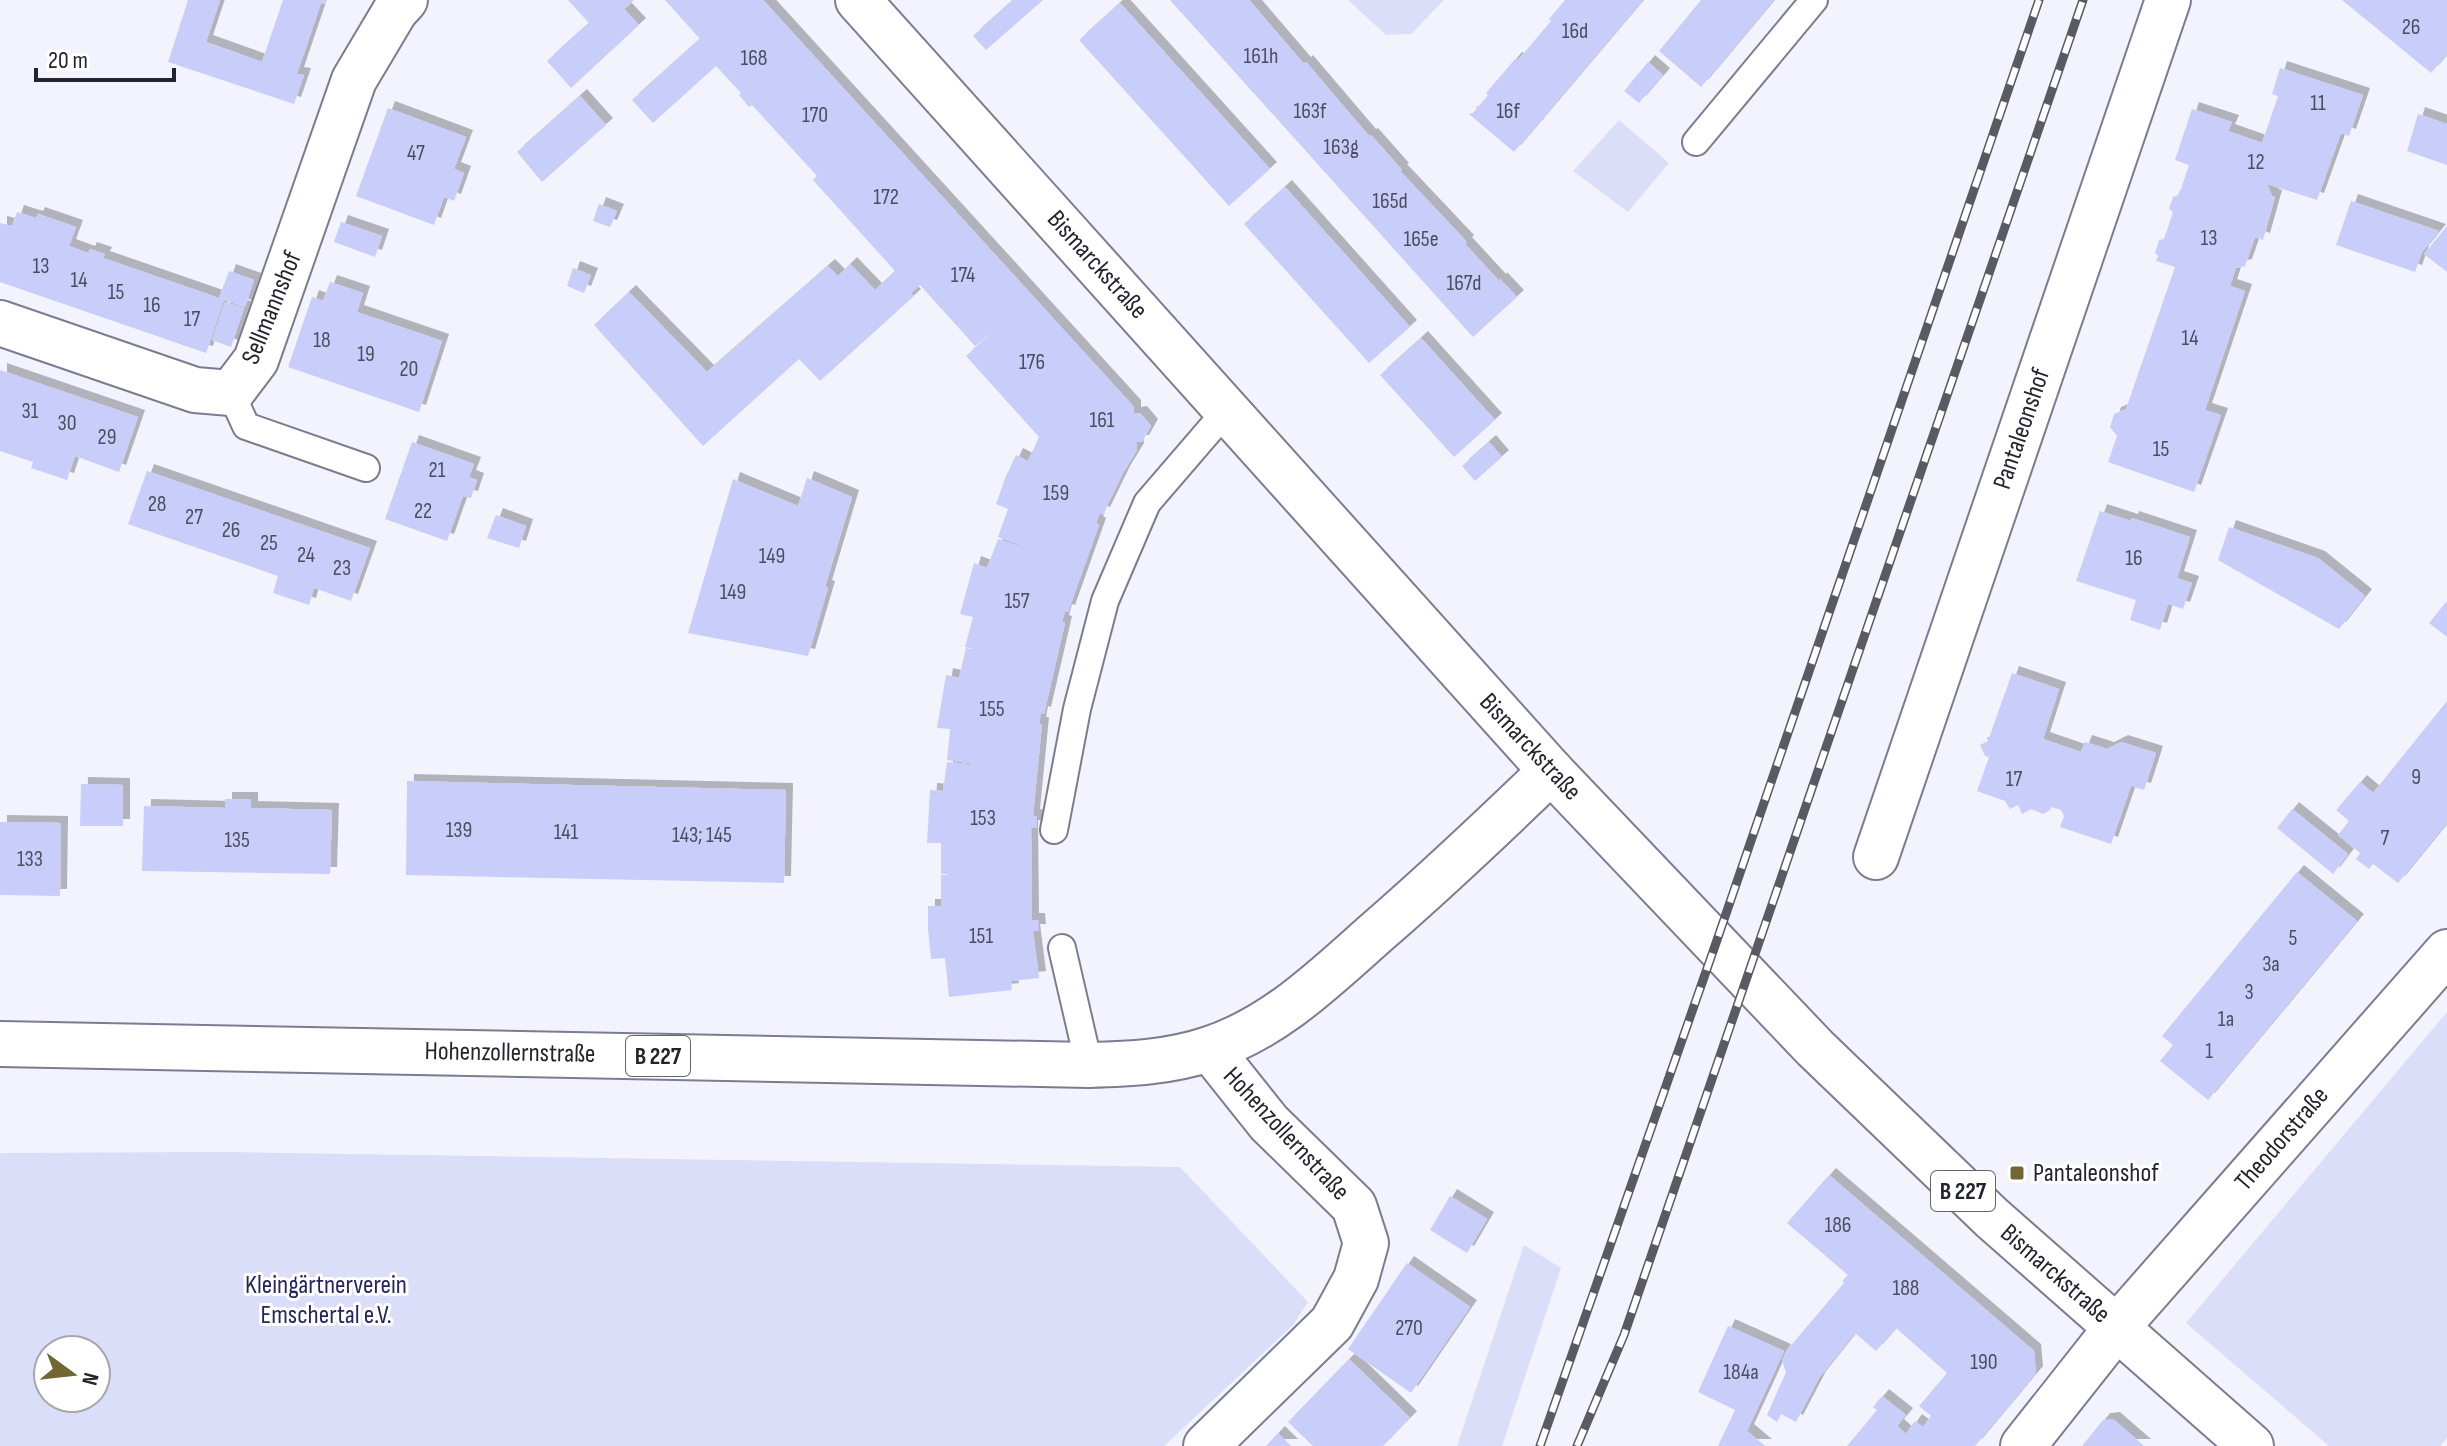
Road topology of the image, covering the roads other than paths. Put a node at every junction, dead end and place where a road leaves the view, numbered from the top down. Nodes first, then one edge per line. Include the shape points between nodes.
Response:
1 (405, 0) edge
2 (858, 0) edge
3 (1814, 0) edge
4 (2168, 0) edge
5 (1696, 142) dead end
6 (0, 323) edge
7 (231, 393) junction
8 (1227, 410) junction
9 (366, 468) dead end
10 (1551, 771) junction
11 (1054, 830) dead end
12 (1876, 857) dead end
13 (1062, 948) dead end
14 (2447, 952) edge
15 (0, 1044) edge
16 (1210, 1049) junction
17 (1089, 1065) junction
18 (2117, 1327) junction
19 (1206, 1446) edge
20 (2023, 1446) edge
21 (2251, 1446) edge

1 - 7 main road, Sellmannshof via 354,80 256,360
2 - 8 main road, Bismarckstraße
3 - 5 lane
4 - 12 main road, Pantaleonshof
6 - 7 main road, Sellmannshof via 195,390
7 - 9 lane via 246,426
8 - 10 main road, Bismarckstraße
8 - 11 lane via 1147,503 1105,601
10 - 16 main road, Hohenzollernstraße / B 227 via 1470,851 1301,999 1257,1028
10 - 18 main road, Bismarckstraße / B 227 via 1815,1048 2003,1229
13 - 17 lane
14 - 18 main road, Theodorstraße
15 - 17 main road, Hohenzollernstraße / B 227
16 - 17 main road, Hohenzollernstraße / B 227 via 1147,1064
16 - 19 main road, Hohenzollernstraße via 1269,1123 1354,1206 1366,1243 1356,1279 1332,1323
18 - 20 main road, Theodorstraße
18 - 21 main road, Bismarckstraße / B 227

